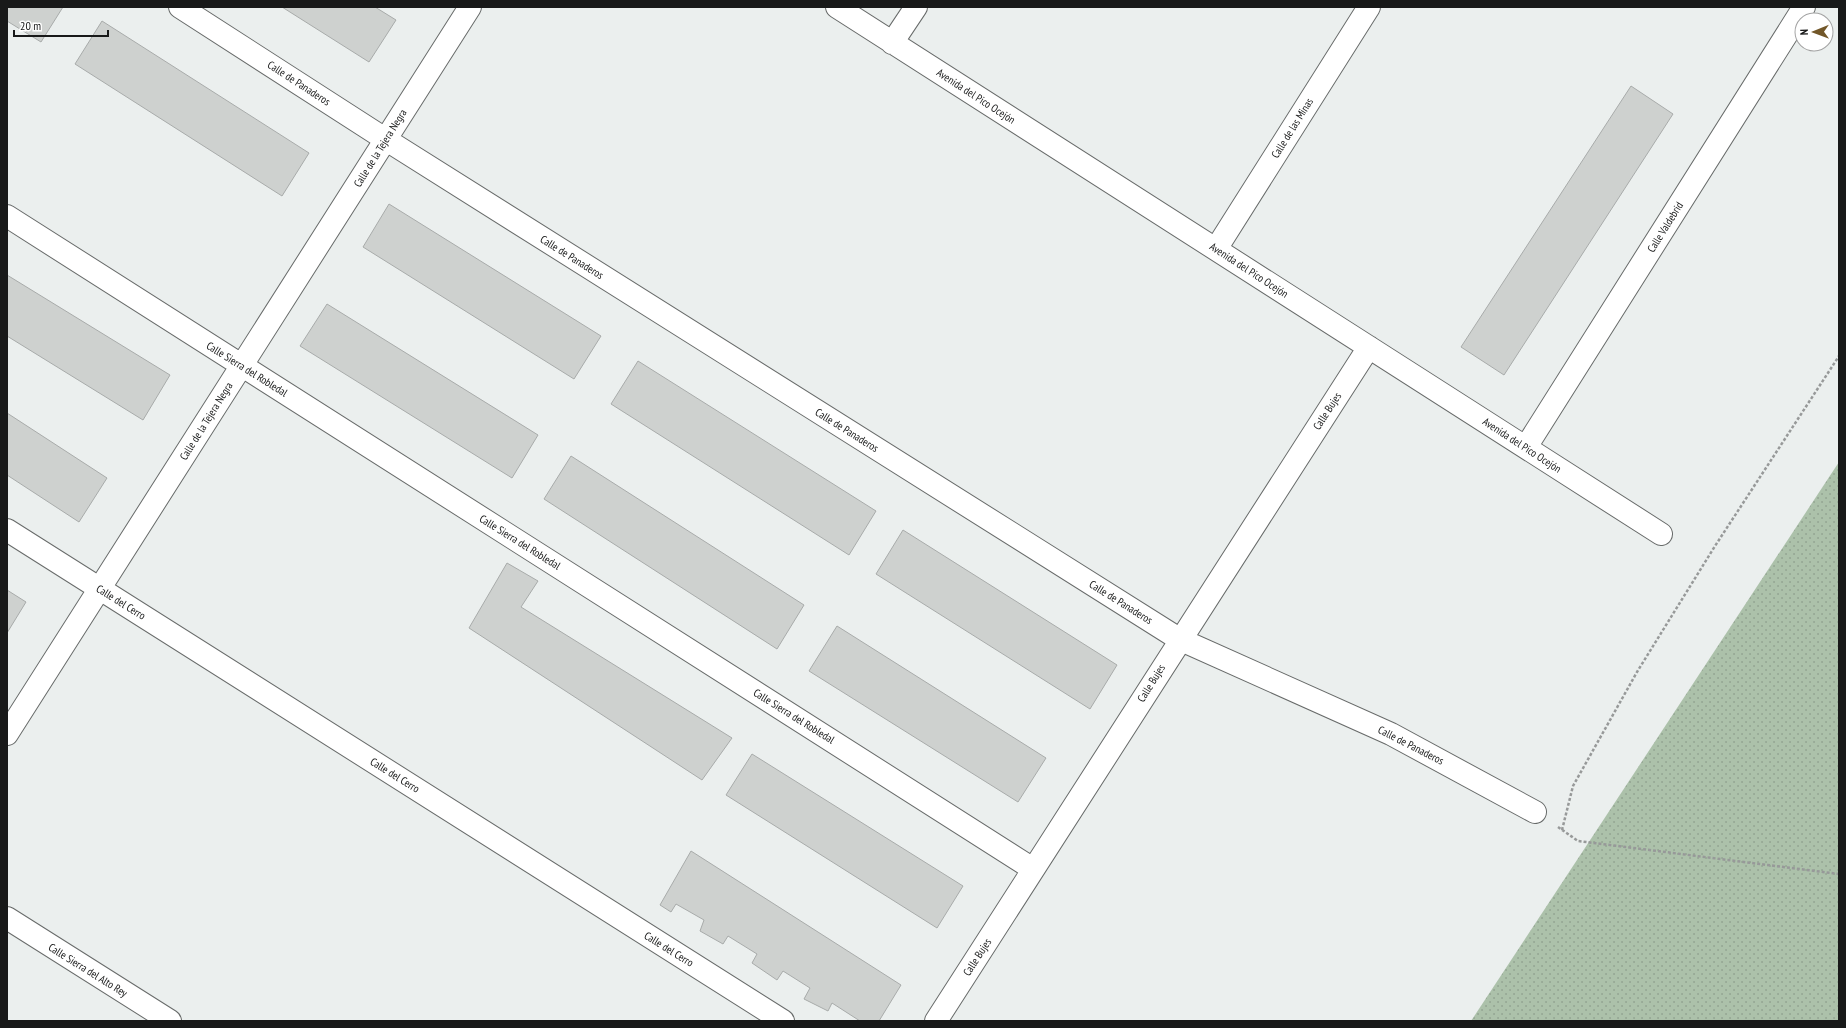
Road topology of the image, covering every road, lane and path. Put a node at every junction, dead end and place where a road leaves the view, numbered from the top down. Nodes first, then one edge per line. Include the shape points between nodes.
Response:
1 (180, 7) edge
2 (470, 7) edge
3 (837, 7) edge
4 (916, 7) edge
5 (1369, 7) edge
6 (1804, 7) edge
7 (892, 43) junction
8 (385, 139) junction
9 (7, 216) edge
10 (1216, 250) junction
11 (1369, 347) junction
12 (1839, 356) edge
13 (242, 365) junction
14 (1526, 447) junction
15 (7, 530) edge
16 (1661, 534) dead end
17 (100, 589) junction
18 (1180, 639) junction
19 (7, 734) edge
20 (1535, 812) joint
21 (1562, 830) junction
22 (1033, 869) junction
23 (1839, 874) edge
24 (7, 918) edge
25 (170, 1021) edge
26 (783, 1021) edge
27 (936, 1021) edge

1 - 8 street, Calle de Panaderos
2 - 8 street, Calle de la Tejera Negra
3 - 7 street, Avenida del Pico Ocejón
4 - 7 street
5 - 10 street, Calle de las Minas
6 - 14 street, Calle Valdebrid
7 - 10 street, Avenida del Pico Ocejón
8 - 13 street, Calle de la Tejera Negra
8 - 18 street, Calle de Panaderos
9 - 13 street, Calle Sierra del Robledal
10 - 11 street, Avenida del Pico Ocejón
11 - 14 street, Avenida del Pico Ocejón
11 - 18 street, Calle Bujes
12 - 21 path via 1636,672 1573,786
13 - 17 street, Calle de la Tejera Negra
13 - 22 street, Calle Sierra del Robledal
14 - 16 street, Avenida del Pico Ocejón
15 - 17 street, Calle del Cerro
17 - 19 street, Calle de la Tejera Negra
17 - 26 street, Calle del Cerro
18 - 20 street, Calle de Panaderos via 1391,734
18 - 22 street, Calle Bujes
20 - 21 path
21 - 23 path via 1578,841
22 - 27 street, Calle Bujes
24 - 25 street, Calle Sierra del Alto Rey

